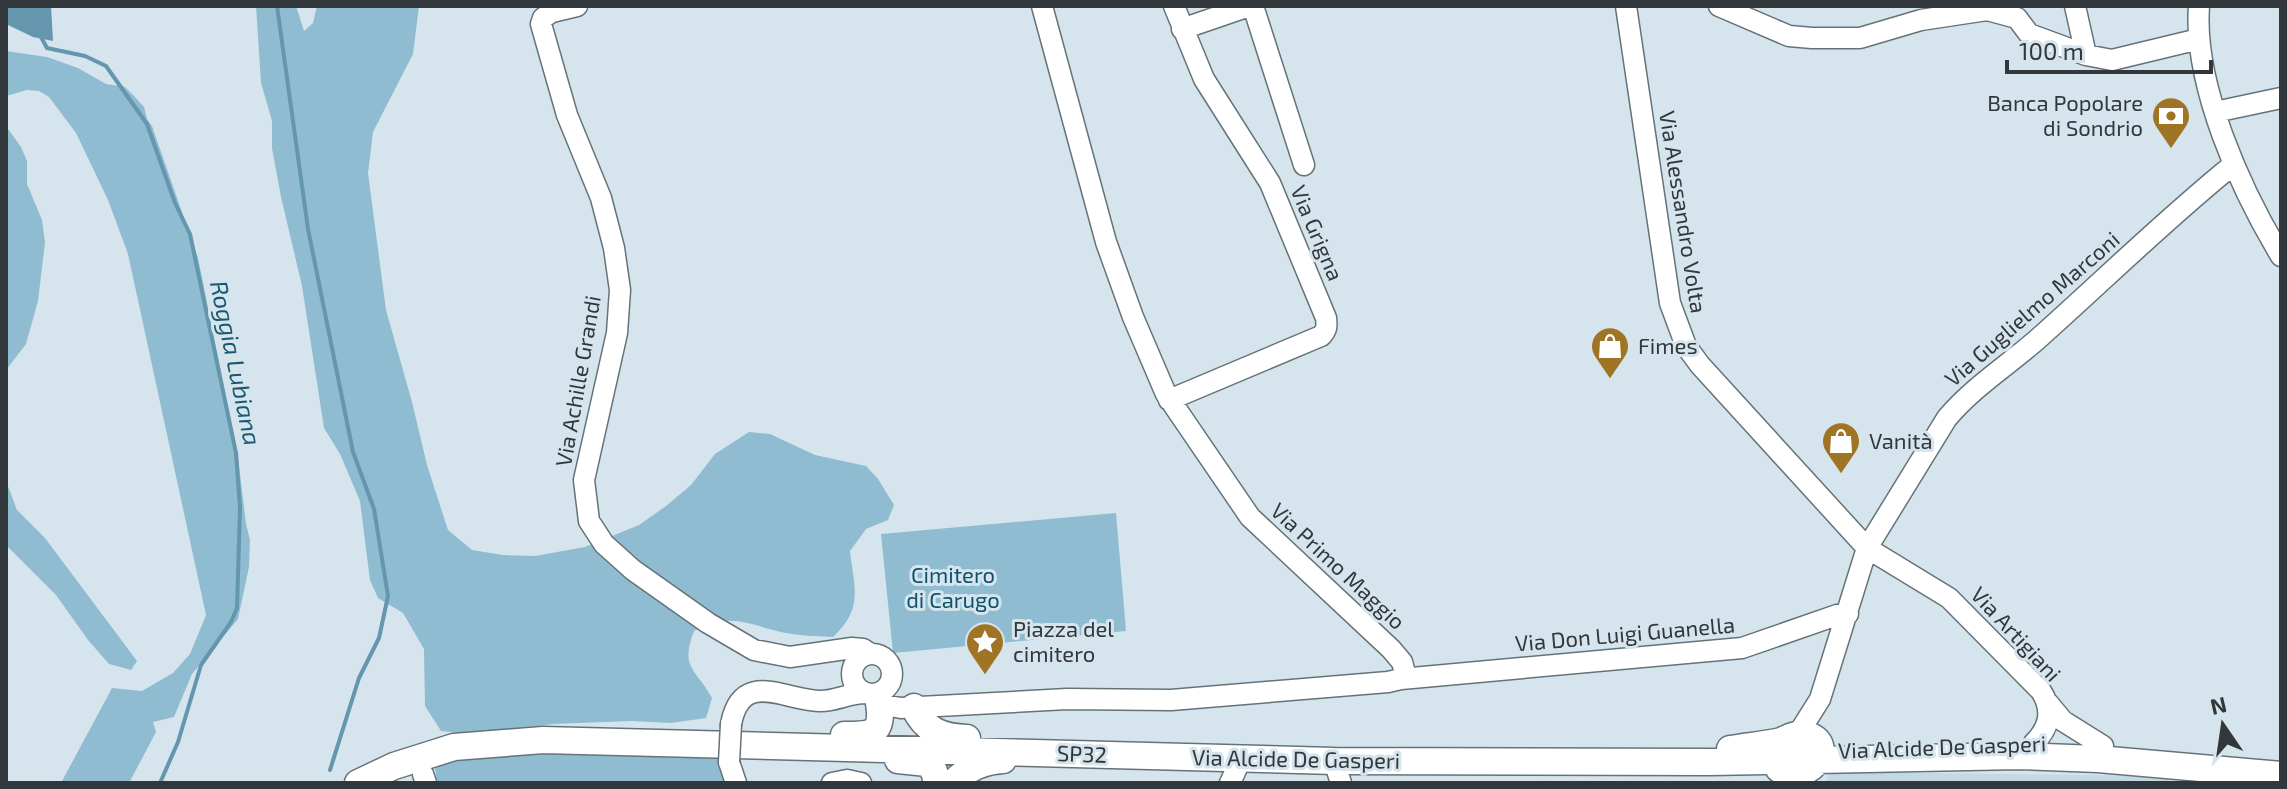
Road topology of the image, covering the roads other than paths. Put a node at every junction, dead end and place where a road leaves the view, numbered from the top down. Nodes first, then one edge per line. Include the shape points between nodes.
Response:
1 (577, 6) edge
2 (1042, 6) edge
3 (1174, 6) edge
4 (1251, 6) edge
5 (1626, 6) edge
6 (1719, 6) edge
7 (2075, 6) edge
8 (2199, 6) edge
9 (1182, 29) junction
10 (2199, 39) junction
11 (2086, 55) junction
12 (2281, 98) edge
13 (2215, 112) junction
14 (2234, 164) junction
15 (1304, 165) dead end
16 (2281, 256) edge
17 (1169, 400) junction
18 (1867, 548) junction
19 (1848, 614) junction
20 (827, 653) junction
21 (871, 654) junction
22 (892, 673) junction
23 (1401, 679) junction
24 (862, 690) junction
25 (2048, 703) junction
26 (914, 707) junction
27 (750, 745) junction
28 (790, 746) junction
29 (2103, 746) junction
30 (2027, 749) junction
31 (1035, 753) junction
32 (1132, 756) joint
33 (1241, 759) junction
34 (1711, 759) junction
35 (2281, 761) edge
36 (1795, 763) edge
37 (2281, 767) edge
38 (1337, 772) edge
39 (2281, 777) edge
40 (2169, 779) edge
41 (2212, 779) edge
42 (358, 783) edge
43 (736, 783) edge
44 (832, 783) edge
45 (861, 783) edge
46 (937, 783) edge
47 (953, 783) edge
48 (1230, 783) edge

1 - 20 street, Via Achille Grandi via 552,12 541,24 567,115 601,198 618,276 618,322 584,480 589,521 604,544 633,570 741,643 790,657
2 - 17 street, Via Primo Maggio via 1106,242
3 - 9 street, Via Grigna
4 - 9 street
4 - 15 street
5 - 18 street, Via Alessandro Volta via 1677,327 1700,365
6 - 11 street via 1789,36 1824,38 1860,38 1921,20 1987,10 2017,18 2029,34
7 - 11 street
8 - 10 street
9 - 17 street, Via Grigna via 1204,79 1270,183 1327,325 1321,336
10 - 11 street via 2112,60
10 - 13 street
12 - 13 street
13 - 14 street
14 - 16 street
14 - 18 street, Via Guglielmo Marconi via 1960,403
17 - 23 street, Via Primo Maggio via 1250,517 1391,649 1404,668
18 - 19 street, Via Guglielmo Marconi
18 - 25 street, Via Artigiani via 1949,598
19 - 23 street, Via Don Luigi Guanella via 1742,648
19 - 36 street, Via Guglielmo Marconi
20 - 21 street, Via Achille Grandi via 859,648
20 - 24 street via 845,658
21 - 22 street via 887,662
21 - 24 street via 856,662
22 - 24 street via 885,689
22 - 26 street
23 - 26 street via 1171,700
24 - 26 street via 892,707
24 - 27 main road via 880,723 870,734 780,735
24 - 43 street, bridge via 825,701 769,691 742,698 731,724 729,762
25 - 29 street, Via Artigiani via 2063,721
25 - 30 street, Via Artigiani via 2045,731
26 - 31 main road via 930,729 948,737 1008,741
27 - 28 main road, SP32
27 - 42 main road, SP32 via 543,740 454,747
28 - 31 main road, SP32
28 - 46 main road via 809,756 921,761 931,766
29 - 30 main road, Via Alcide De Gasperi
29 - 35 main road, Via Alcide De Gasperi
30 - 36 main road, Via Alcide De Gasperi
30 - 36 main road, Via Alcide De Gasperi
30 - 40 street, Via Alcide De Gasperi via 2032,763 2152,771
30 - 41 main road, Via Alcide De Gasperi
31 - 32 main road, SP32 / SP32
31 - 47 main road via 984,763
32 - 33 main road, Via Alcide De Gasperi / SP32
33 - 38 main road, Via Alcide De Gasperi / SP32
33 - 48 street
34 - 36 main road via 1720,751
34 - 36 main road via 1720,769 1753,771
34 - 38 main road, Via Alcide De Gasperi / SP32
37 - 41 main road via 2233,764
39 - 41 main road, Via Alcide De Gasperi
44 - 45 street

